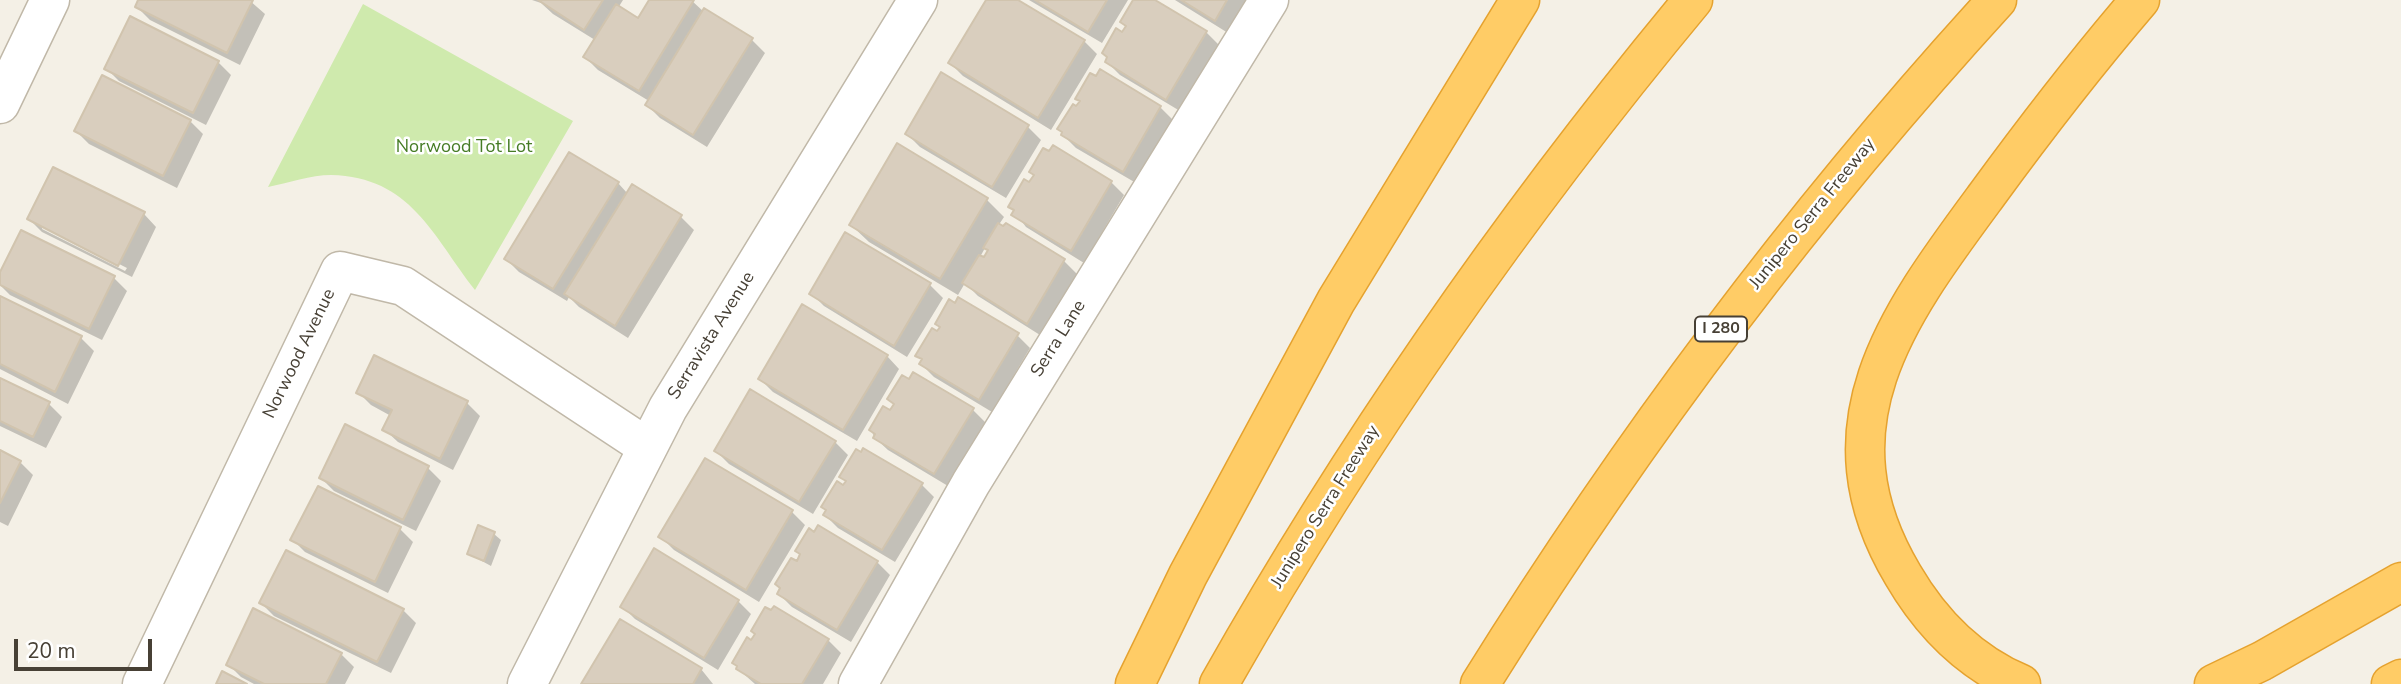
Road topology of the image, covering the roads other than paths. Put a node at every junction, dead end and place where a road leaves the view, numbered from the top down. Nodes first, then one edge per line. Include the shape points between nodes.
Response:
1 (50, 0) edge
2 (918, 0) edge
3 (1269, 0) edge
4 (1520, 0) edge
5 (1693, 0) edge
6 (1997, 0) edge
7 (2140, 0) edge
8 (0, 104) edge
9 (648, 447) junction
10 (2401, 582) edge
11 (2401, 678) edge
12 (142, 684) edge
13 (527, 684) edge
14 (858, 684) edge
15 (1135, 684) edge
16 (1219, 684) edge
17 (1480, 684) edge
18 (2021, 684) edge
19 (2214, 684) edge
20 (2391, 684) edge

1 - 8 street
2 - 9 street, Serravista Avenue
3 - 14 street, Serra Lane via 971,483
4 - 15 highway via 1336,301 1194,563
5 - 16 highway, Junipero Serra Freeway via 1526,211 1419,362 1296,552
6 - 17 highway, Junipero Serra Freeway / I 280 via 1847,170 1704,350 1588,514
7 - 18 highway via 1934,265 1894,331 1872,392 1868,474 1876,518 1893,558 1918,600 1950,637 1982,664
9 - 12 street, Norwood Avenue via 402,285 340,271
9 - 13 street, Serravista Avenue
10 - 19 highway
11 - 20 highway

